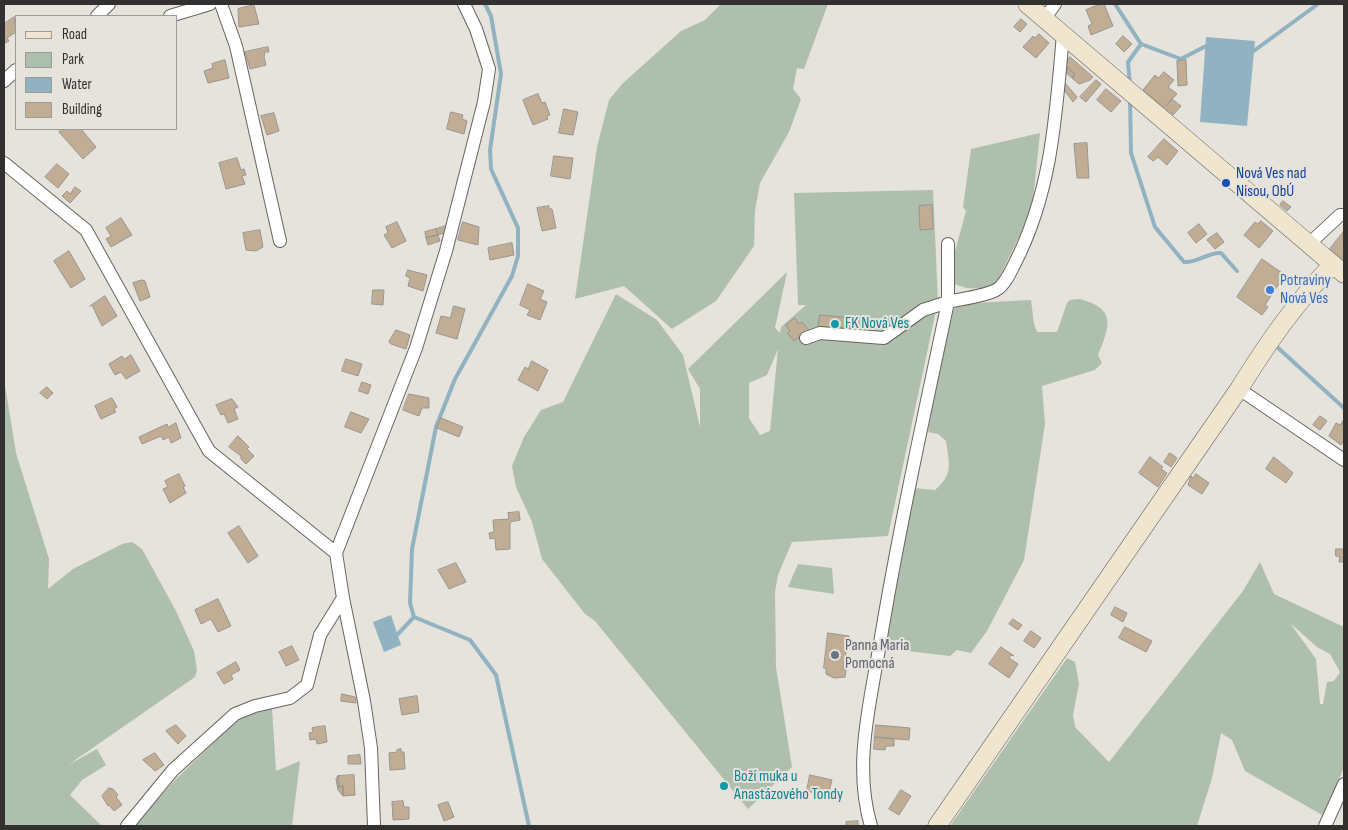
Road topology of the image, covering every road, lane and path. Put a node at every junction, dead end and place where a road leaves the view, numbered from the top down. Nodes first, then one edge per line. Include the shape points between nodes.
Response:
1 (109, 4) edge
2 (210, 4) edge
3 (221, 4) edge
4 (464, 4) edge
5 (1028, 4) edge
6 (1055, 4) edge
7 (98, 15) edge
8 (173, 15) edge
9 (1045, 18) junction
10 (1063, 34) junction
11 (15, 71) edge
12 (4, 81) edge
13 (4, 162) edge
14 (1344, 215) edge
15 (280, 241) dead end
16 (948, 244) dead end
17 (1309, 244) junction
18 (1339, 269) edge
19 (948, 302) junction
20 (806, 338) dead end
21 (1239, 389) junction
22 (1344, 460) edge
23 (336, 553) junction
24 (343, 598) junction
25 (1344, 784) edge
26 (127, 826) edge
27 (374, 826) edge
28 (871, 826) edge
29 (936, 826) edge
30 (1325, 826) edge

1 - 7 street
2 - 8 street
3 - 15 street via 236,46
4 - 23 street via 490,69 484,102 446,251 416,348
5 - 9 street
6 - 9 street
9 - 10 street
10 - 17 street
10 - 19 street via 1053,146 1026,240 997,290
11 - 12 street
13 - 23 street via 86,230 209,451
14 - 17 street via 1340,215
16 - 19 street
17 - 18 street
18 - 21 street via 1300,298
19 - 20 street via 923,310 884,338 820,333
19 - 28 street via 891,575 862,751 864,803
21 - 22 street
21 - 29 street
23 - 24 street
24 - 26 street via 320,635 308,685 290,698 235,714 173,770
24 - 27 street via 371,748
25 - 30 street

